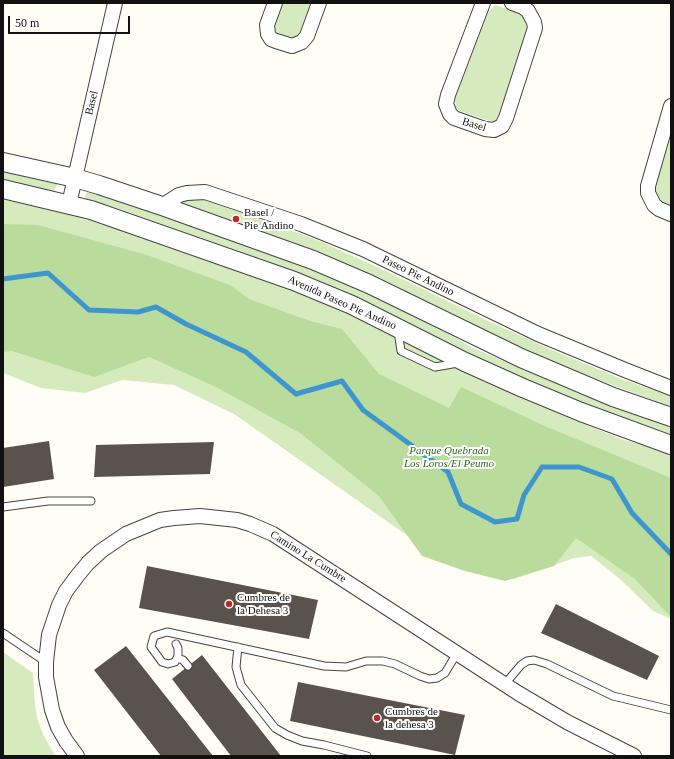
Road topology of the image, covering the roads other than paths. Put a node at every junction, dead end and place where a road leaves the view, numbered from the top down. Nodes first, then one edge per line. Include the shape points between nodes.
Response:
1 (115, 3) edge
2 (275, 3) edge
3 (320, 3) edge
4 (483, 3) edge
5 (512, 3) edge
6 (671, 106) edge
7 (3, 162) edge
8 (75, 178) junction
9 (3, 189) edge
10 (69, 204) junction
11 (162, 206) junction
12 (671, 214) edge
13 (671, 388) edge
14 (671, 417) edge
15 (671, 445) edge
16 (91, 501) dead end
17 (3, 507) edge
18 (3, 633) edge
19 (176, 644) dead end
20 (238, 647) junction
21 (457, 653) junction
22 (177, 658) junction
23 (46, 662) junction
24 (188, 666) dead end
25 (504, 685) junction
26 (671, 710) edge
27 (77, 756) edge
28 (367, 756) edge
29 (634, 756) edge

1 - 8 street, Basel
2 - 3 street via 267,25 268,34 276,42 292,46 302,42 307,36
4 - 5 street, Basel via 446,104 454,118 490,130 498,129 504,122 534,35 534,22 531,16 523,8
6 - 12 street via 648,186 648,193 654,205
7 - 8 street
8 - 10 street, Basel
8 - 11 street
9 - 10 street, Avenida Paseo Pie Andino
10 - 15 street, Avenida Paseo Pie Andino via 125,221 294,281 352,305 523,388
11 - 13 street, Paseo Pie Andino via 187,193 205,192 301,224 389,262 538,334
11 - 14 street via 341,271 521,358 613,397
16 - 17 lane via 48,501
18 - 23 lane
19 - 22 lane
20 - 21 lane via 334,667 383,661 429,679 437,678 445,672
20 - 22 lane via 166,632 154,636 151,647 162,662 168,664 175,662
20 - 28 lane via 236,667 241,685 275,728 302,741
21 - 23 street, Camino La Cumbre via 273,534 237,520 188,516 160,520 136,529 113,542 88,563 66,591 59,605 49,635
21 - 25 street, Camino La Cumbre
22 - 24 lane
23 - 27 street, Camino La Cumbre via 52,710 58,727
25 - 26 lane via 522,665 534,660 613,696
25 - 29 street, Camino La Cumbre via 567,722

